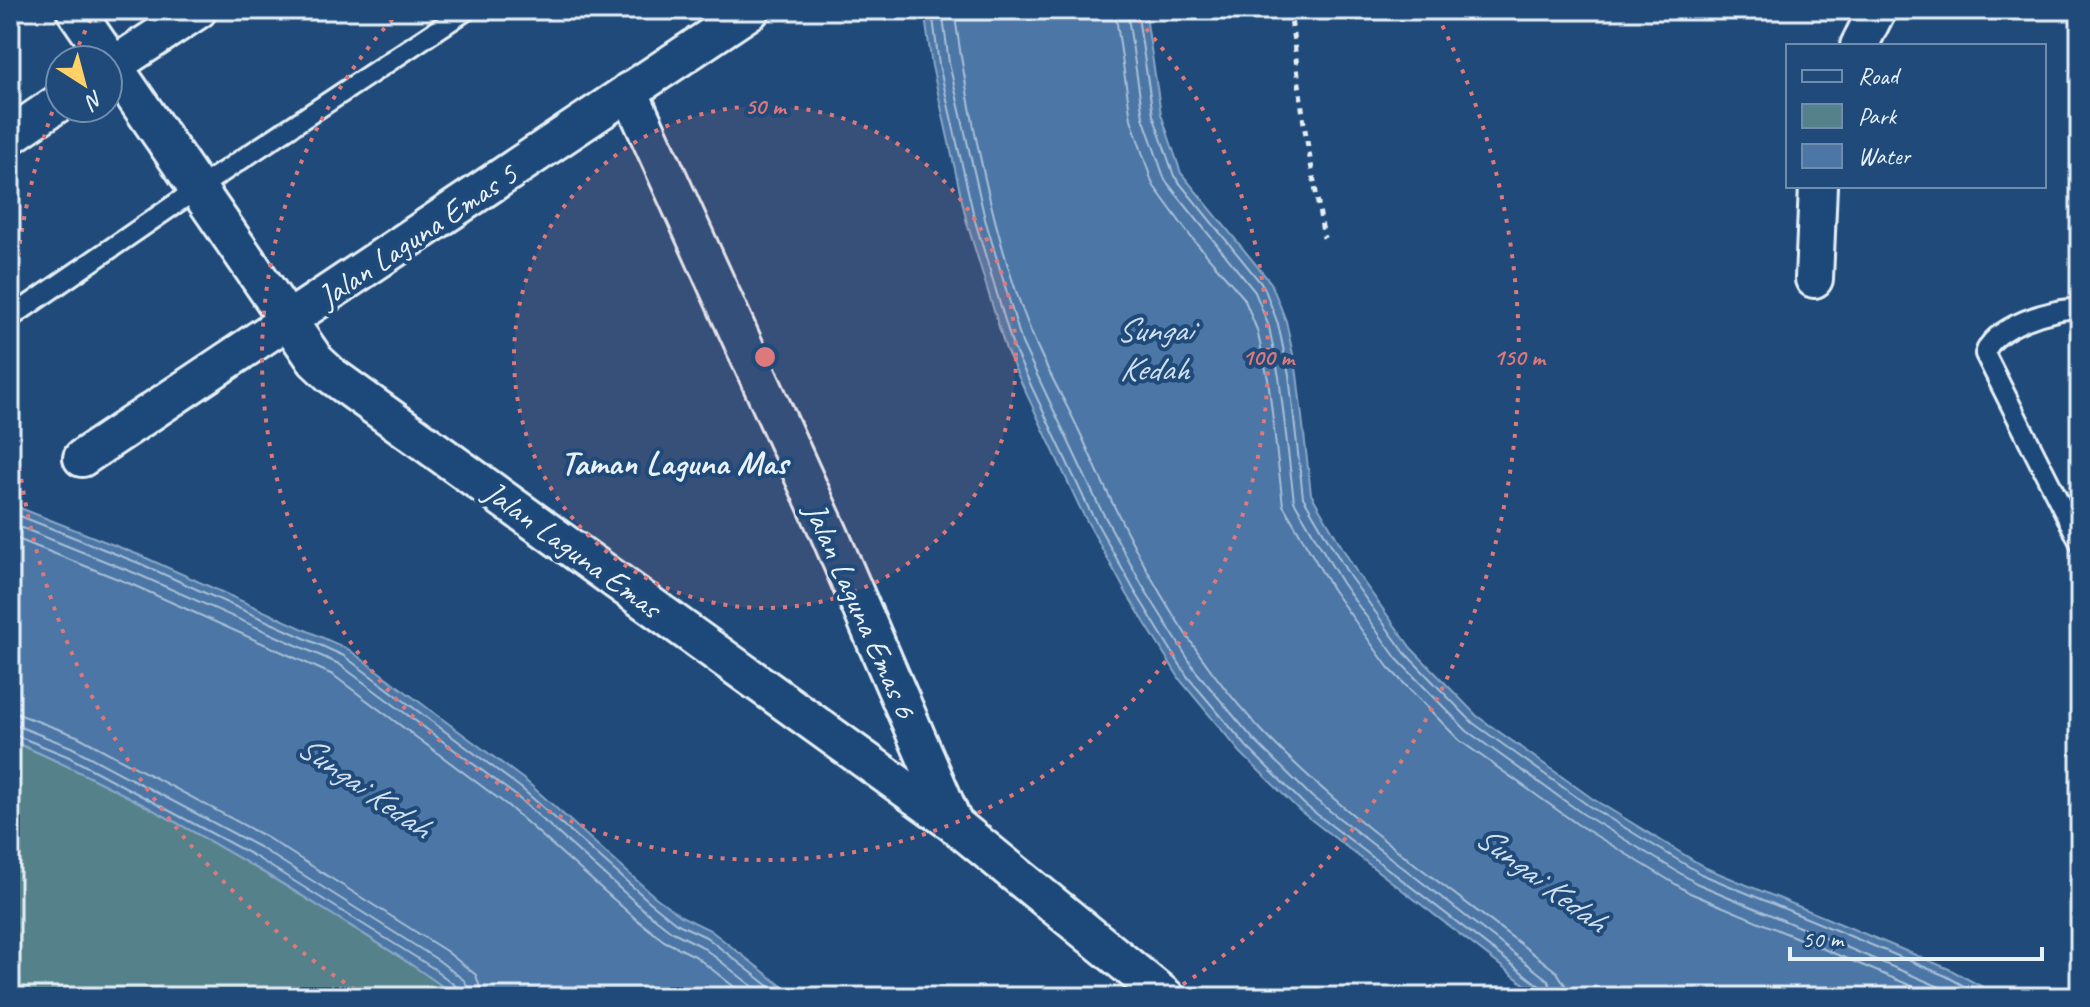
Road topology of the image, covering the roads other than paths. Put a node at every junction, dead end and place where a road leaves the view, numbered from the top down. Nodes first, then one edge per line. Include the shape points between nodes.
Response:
1 (75, 10) edge
2 (198, 10) edge
3 (467, 10) edge
4 (751, 10) edge
5 (1877, 10) edge
6 (96, 44) edge
7 (1860, 44) edge
8 (124, 59) edge
9 (124, 87) edge
10 (629, 91) junction
11 (44, 113) edge
12 (10, 136) edge
13 (1818, 188) edge
14 (197, 189) junction
15 (1814, 279) dead end
16 (2080, 309) edge
17 (10, 318) edge
18 (289, 321) junction
19 (82, 458) dead end
20 (2080, 543) edge
21 (954, 824) junction
22 (1166, 997) edge

1 - 6 street, Jalan Laguna Emas
2 - 8 street
3 - 14 lane
4 - 10 street, Jalan Laguna Emas 5
5 - 7 street
9 - 14 street, Jalan Laguna Emas
10 - 18 street, Jalan Laguna Emas 5
10 - 21 street, Jalan Laguna Emas 6
11 - 12 street
13 - 15 street
14 - 17 lane
14 - 18 street, Jalan Laguna Emas
16 - 20 lane via 2037,316 1996,336 1985,354
18 - 19 street, Jalan Laguna Emas 5
18 - 21 street, Jalan Laguna Emas via 331,375
21 - 22 street, Jalan Laguna Emas

